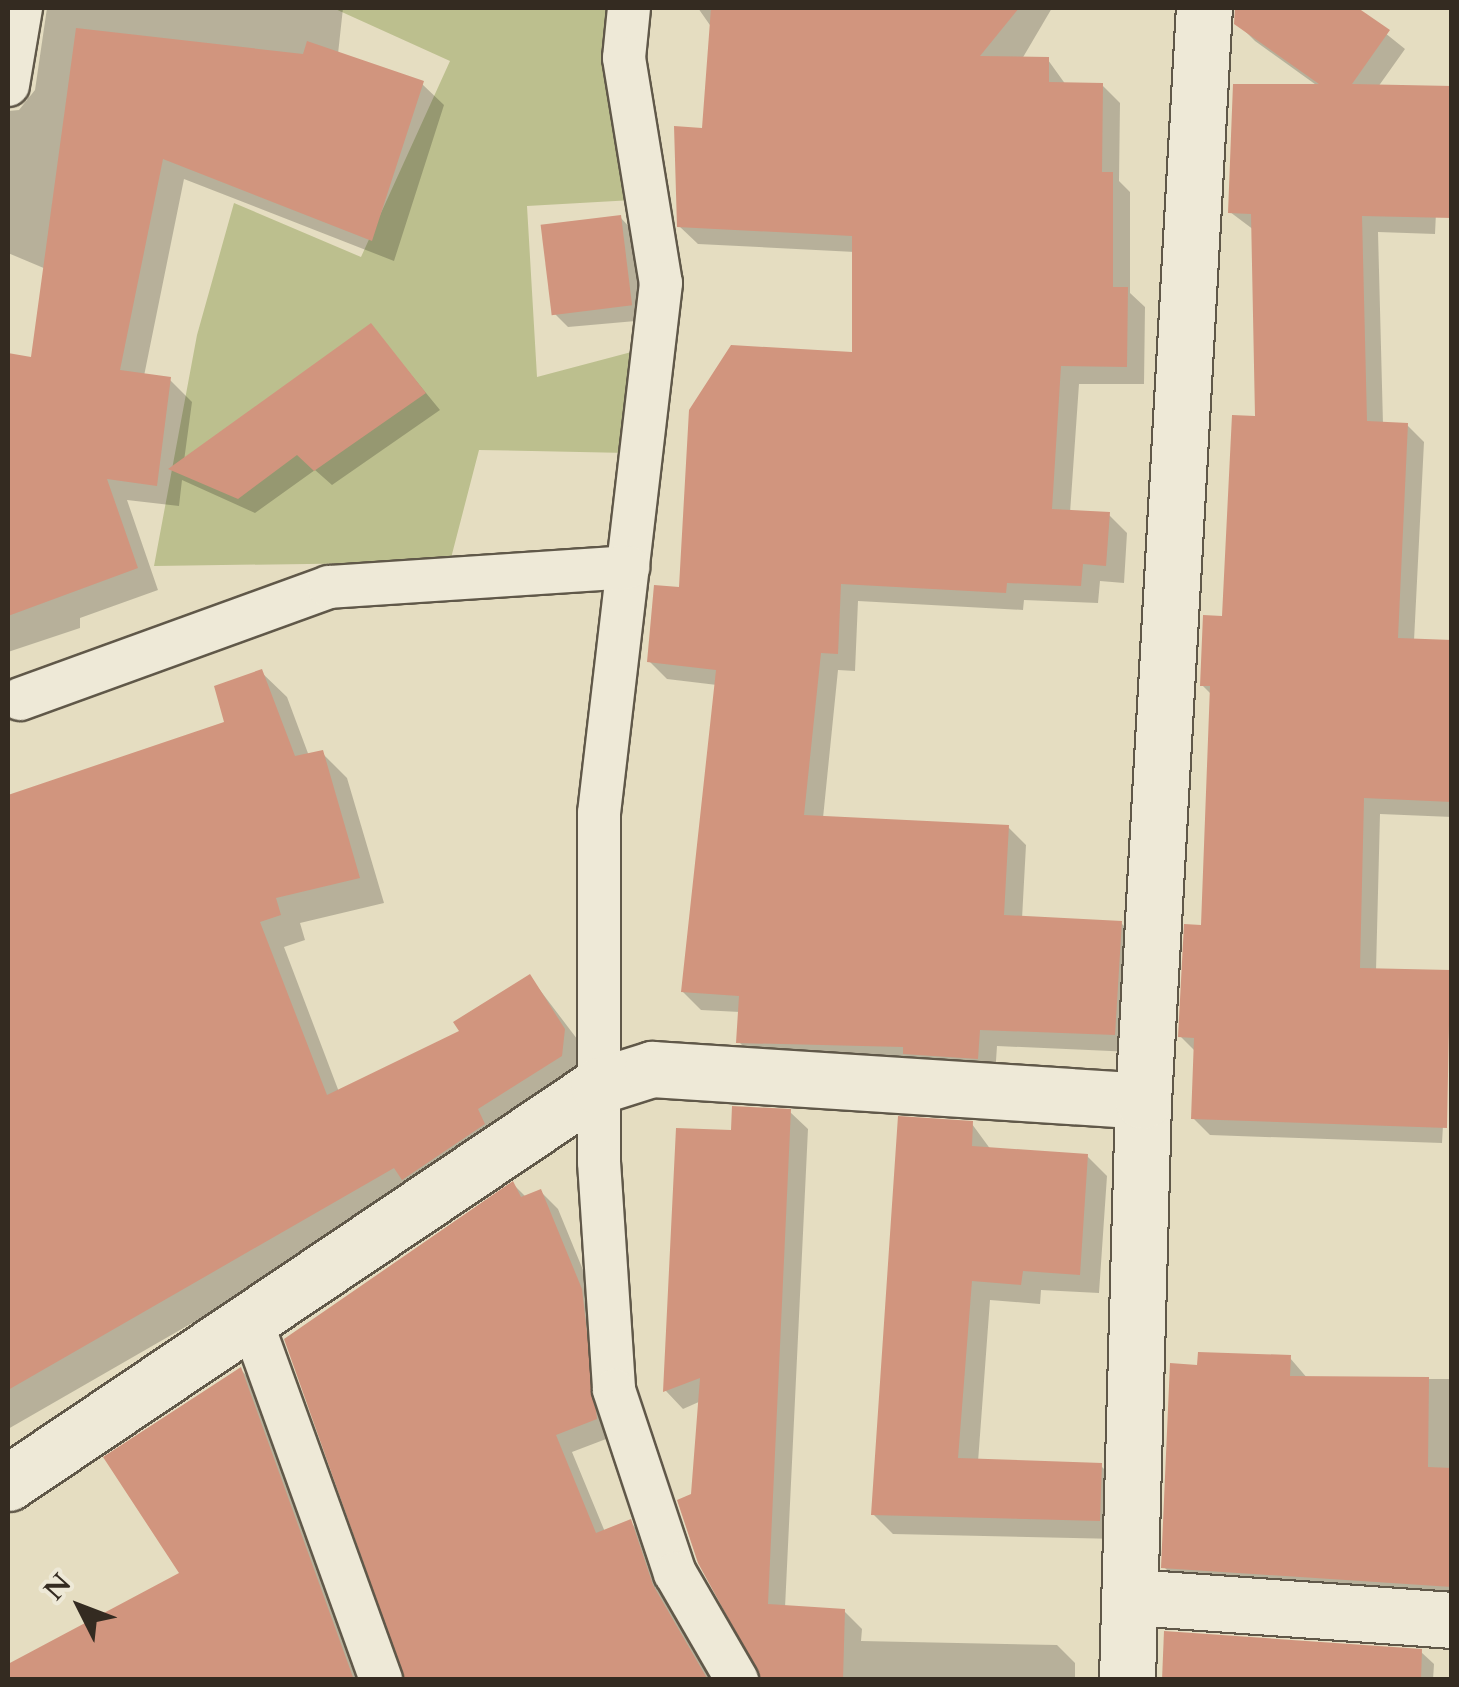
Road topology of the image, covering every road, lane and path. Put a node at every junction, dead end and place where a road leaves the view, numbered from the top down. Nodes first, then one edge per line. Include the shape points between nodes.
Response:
1 (21, 8) edge
2 (629, 8) edge
3 (1204, 8) edge
4 (8, 85) edge
5 (628, 566) junction
6 (20, 699) dead end
7 (598, 1086) junction
8 (1143, 1101) junction
9 (252, 1323) junction
10 (8, 1484) edge
11 (1132, 1598) junction
12 (1452, 1620) edge
13 (381, 1680) edge
14 (737, 1680) edge
15 (1127, 1680) edge

1 - 4 lane
2 - 5 lane via 624,58 661,283
3 - 8 street
5 - 6 lane via 329,587
5 - 7 lane via 600,813
7 - 8 street via 652,1070
7 - 9 street
7 - 14 lane via 614,1390 675,1573
8 - 11 street
9 - 10 street
9 - 13 lane
11 - 12 street
11 - 15 street

